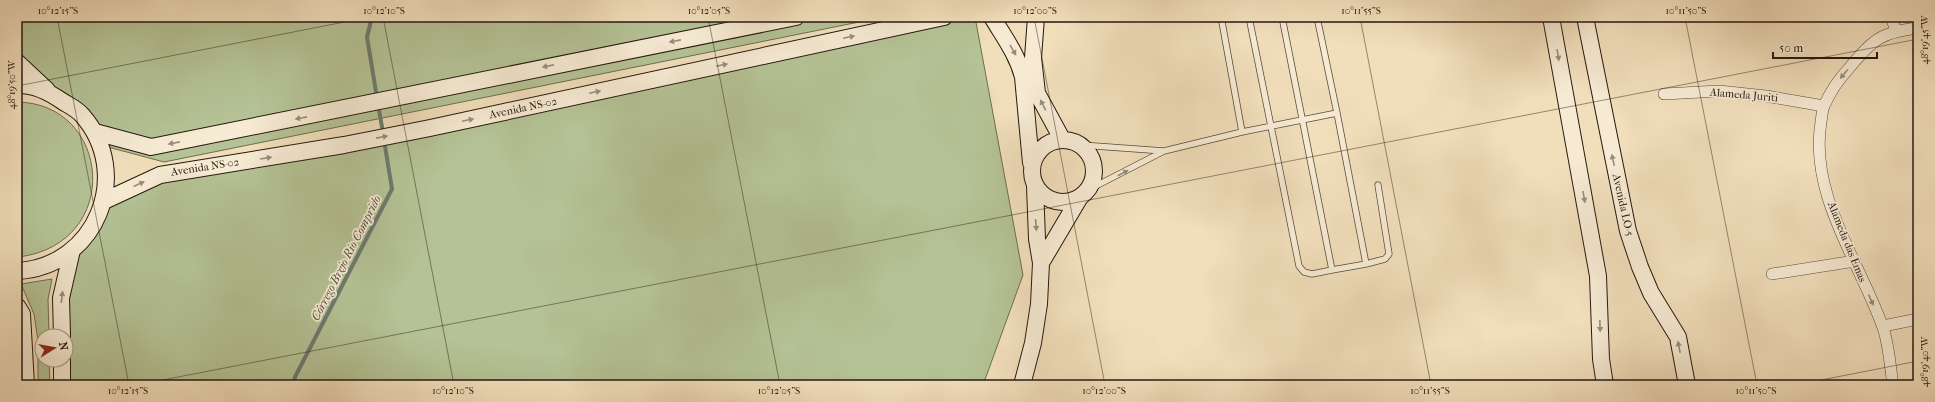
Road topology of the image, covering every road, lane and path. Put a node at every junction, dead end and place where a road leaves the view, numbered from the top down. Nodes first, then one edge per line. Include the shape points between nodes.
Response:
1 (796, 17) edge
2 (944, 17) edge
3 (992, 17) edge
4 (1036, 17) edge
5 (1223, 17) edge
6 (1249, 17) edge
7 (1282, 17) edge
8 (1317, 17) edge
9 (1551, 17) edge
10 (1585, 17) edge
11 (1891, 17) edge
12 (1918, 28) edge
13 (1896, 31) junction
14 (17, 62) edge
15 (17, 85) edge
16 (48, 91) junction
17 (1664, 94) dead end
18 (1824, 106) junction
19 (1337, 113) junction
20 (1302, 120) junction
21 (1271, 126) junction
22 (95, 132) junction
23 (1242, 132) junction
24 (1062, 139) junction
25 (1081, 145) junction
26 (1164, 151) junction
27 (1032, 164) junction
28 (1378, 185) dead end
29 (1035, 186) junction
30 (1084, 194) junction
31 (104, 201) junction
32 (72, 250) junction
33 (1854, 261) junction
34 (1041, 263) junction
35 (1366, 264) junction
36 (1332, 270) junction
37 (17, 271) edge
38 (1772, 274) dead end
39 (17, 306) edge
40 (1918, 319) edge
41 (1883, 326) junction
42 (62, 328) edge
43 (62, 368) edge
44 (26, 385) edge
45 (62, 385) edge
46 (1022, 385) edge
47 (1605, 385) edge
48 (1687, 385) edge
49 (1893, 385) edge

1 -> 22 street via 151,147
31 -> 2 street, Avenida NS-02 via 160,175 430,128
3 -> 27 street via 1020,63 1024,77
24 -> 4 street via 1037,93 1033,58
5 - 23 lane
6 - 21 lane
7 - 20 lane
8 - 19 lane
9 -> 47 street via 1598,276 1601,359
48 -> 10 street, Avenida LO-5 via 1678,337 1651,293 1628,231
11 - 13 street
12 - 13 street, Alameda das Emas
13 -> 18 street, Alameda das Emas via 1880,36 1856,60 1835,84
14 - 16 street
15 - 16 street
16 - 22 street via 81,114
17 - 18 street, Alameda Juriti via 1719,90
18 - 33 street, Alameda das Emas via 1819,134 1820,164 1832,211
19 - 20 lane
19 - 35 lane
20 - 21 lane
20 - 36 lane
21 - 23 lane
21 - 36 lane via 1299,266 1304,272 1312,274
22 - 31 street via 104,154 107,177
23 - 26 lane
24 - 25 street via 1072,140
24 - 27 street via 1039,149
25 - 26 lane
25 - 30 street via 1093,161 1094,171 1092,181
30 -> 26 lane
27 - 29 street via 1031,175
28 - 35 lane via 1389,254 1385,259
29 - 30 street via 1043,196 1055,202 1068,202
29 -> 34 street
30 - 34 street
31 - 32 street via 89,233
32 - 37 street via 56,262 32,270
42 -> 32 street via 61,298
33 - 38 street
33 -> 41 street, Alameda das Emas
34 - 46 street via 1040,304
35 - 36 lane
39 - 44 street via 22,314
40 - 41 street
41 - 49 street, Alameda das Emas
43 - 45 street

